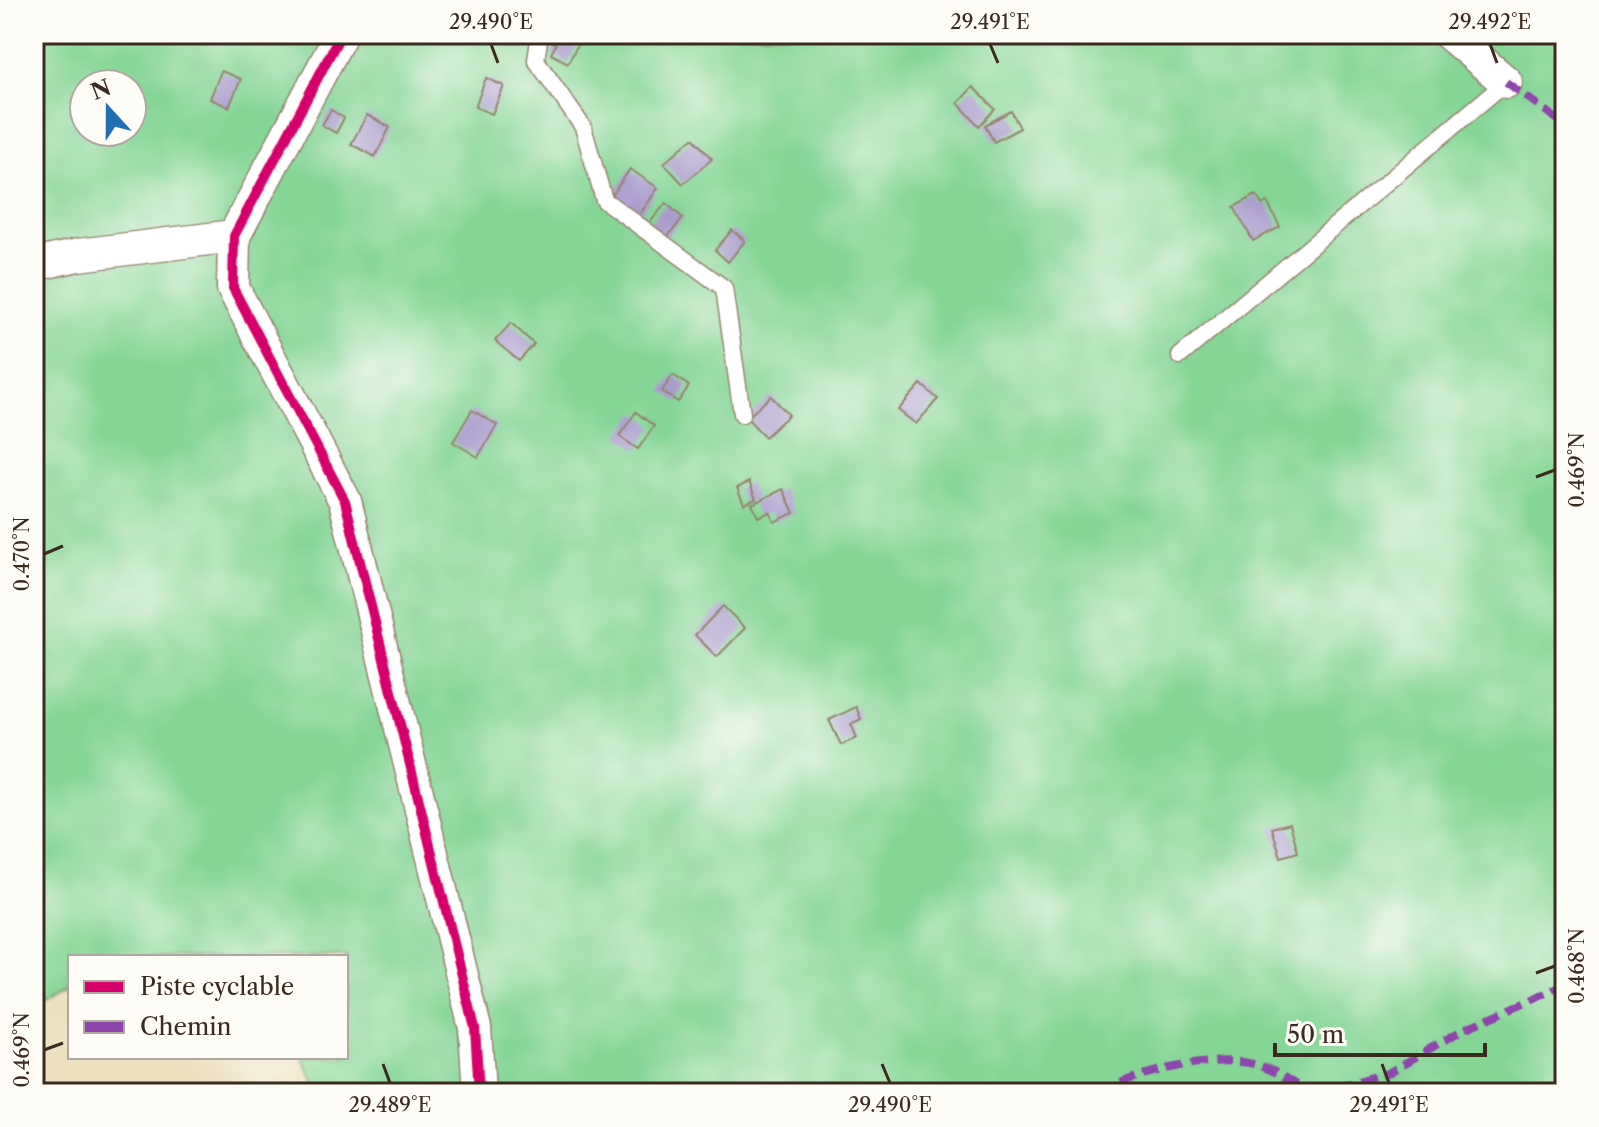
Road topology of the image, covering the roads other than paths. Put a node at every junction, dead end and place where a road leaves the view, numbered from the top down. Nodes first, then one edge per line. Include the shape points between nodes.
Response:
1 (341, 34) edge
2 (540, 34) edge
3 (1449, 34) edge
4 (1506, 82) joint
5 (234, 236) junction
6 (34, 265) edge
7 (1180, 356) dead end
8 (742, 414) dead end
9 (479, 1093) edge

1 - 5 street
2 - 8 lane via 536,60 583,127 604,200 724,288
3 - 4 street
4 - 7 lane
5 - 6 street
5 - 9 street via 233,288 345,501 475,1028

